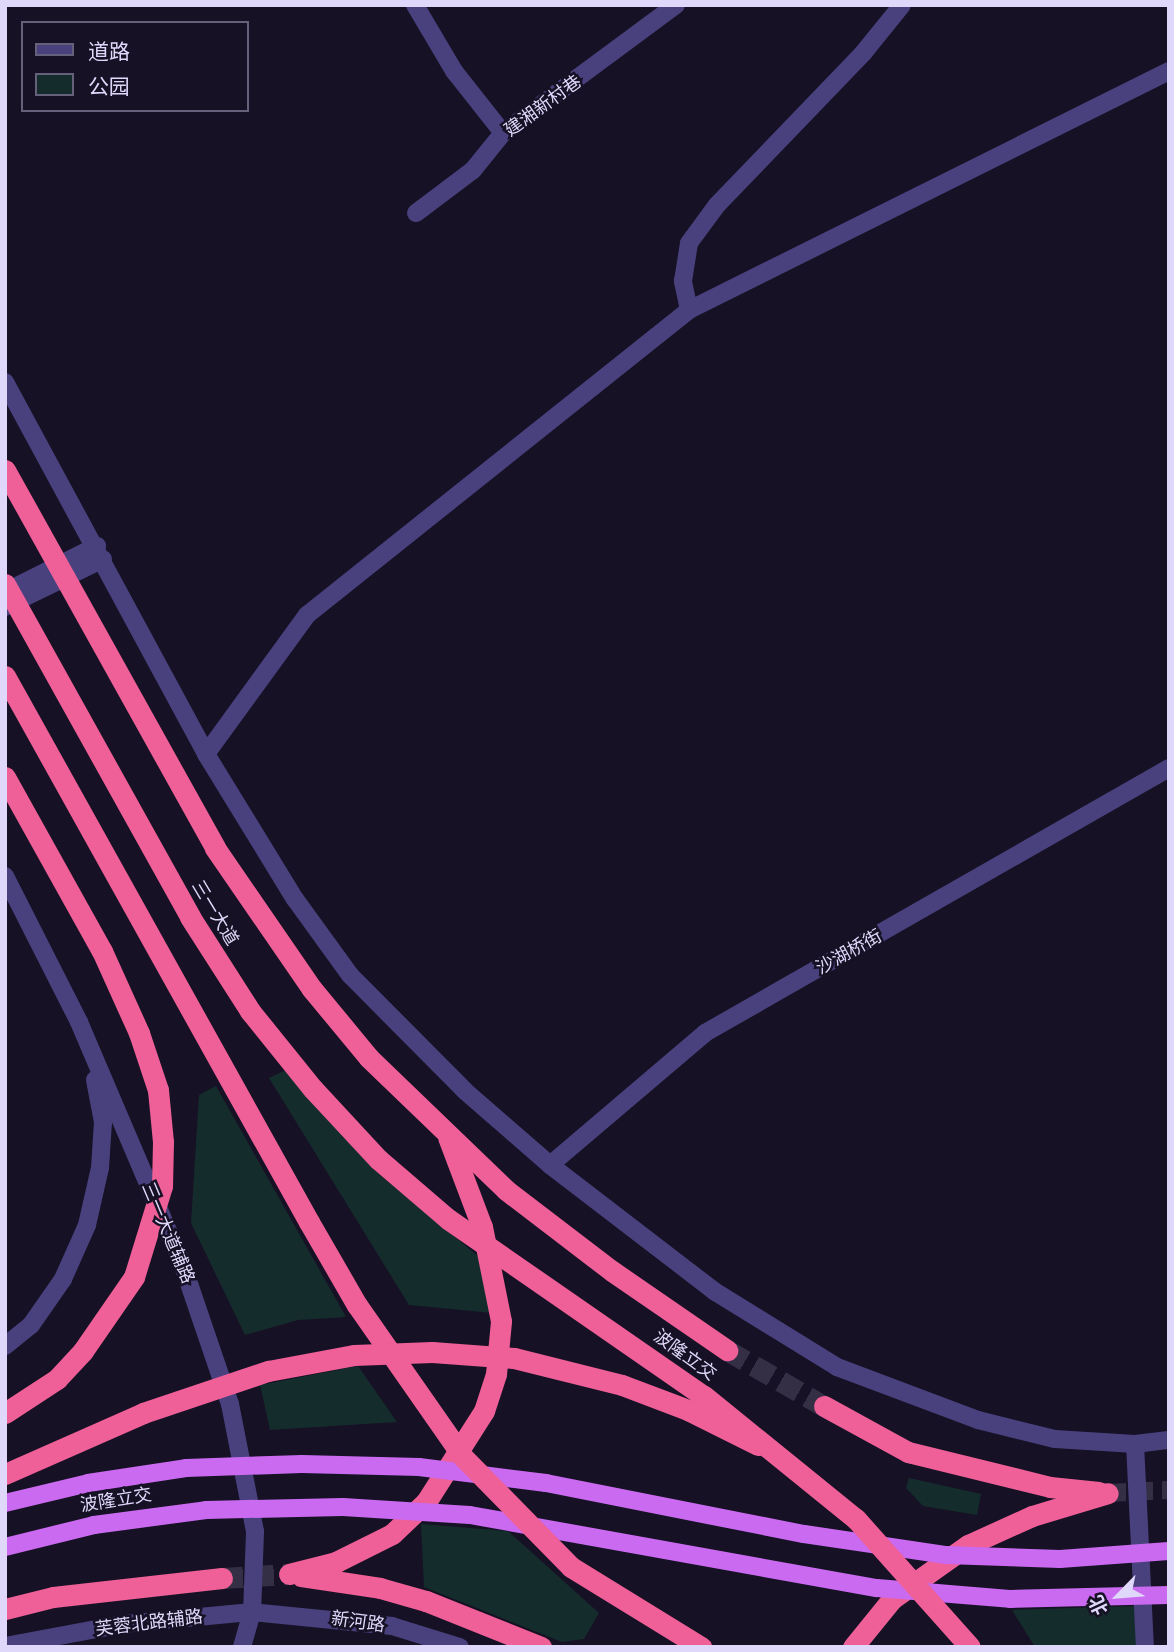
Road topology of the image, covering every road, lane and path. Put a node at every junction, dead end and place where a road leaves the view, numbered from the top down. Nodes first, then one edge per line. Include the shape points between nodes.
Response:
1 (415, 5) edge
2 (676, 5) edge
3 (902, 5) edge
4 (1169, 71) edge
5 (503, 133) junction
6 (416, 213) dead end
7 (689, 310) junction
8 (5, 382) edge
9 (5, 470) edge
10 (100, 552) junction
11 (5, 584) edge
12 (5, 592) edge
13 (5, 607) edge
14 (5, 676) edge
15 (206, 754) junction
16 (1169, 768) edge
17 (5, 777) edge
18 (5, 876) edge
19 (79, 1022) junction
20 (448, 1137) junction
21 (550, 1165) junction
22 (448, 1219) joint
23 (5, 1346) edge
24 (727, 1350) tunnel mouth
25 (824, 1406) tunnel mouth
26 (5, 1413) edge
27 (1169, 1440) edge
28 (1135, 1444) junction
29 (779, 1455) junction
30 (5, 1474) edge
31 (5, 1503) edge
32 (5, 1547) edge
33 (1169, 1551) edge
34 (571, 1567) junction
35 (222, 1578) tunnel mouth
36 (1169, 1595) edge
37 (5, 1609) edge
38 (253, 1612) junction
39 (5, 1646) edge
40 (242, 1647) edge
41 (460, 1647) edge
42 (541, 1647) edge
43 (668, 1647) edge
44 (701, 1647) edge
45 (853, 1647) edge
46 (970, 1647) edge
47 (1145, 1647) edge

1 - 5 street via 454,71
2 - 5 street, 建湘新村巷
3 - 7 street via 864,52 717,205 689,243 682,281
4 - 7 street
5 - 6 street, 建湘新村巷 via 473,170
7 - 15 street via 307,615
8 - 10 street
9 - 20 highway, bridge via 215,849 312,989 369,1058
10 - 12 street
10 - 13 street
10 - 15 street
11 - 22 highway, 三一大道, bridge via 190,917 250,1011 378,1158
14 - 34 highway, bridge via 309,1222 378,1336 463,1457
15 - 21 street via 295,899 350,975 465,1091
16 - 21 street, 沙湖桥街 via 705,1032
17 - 26 highway, bridge via 102,951 139,1032 158,1090 163,1142 162,1186 155,1219 129,1286 98,1332 57,1379
18 - 19 street, 三一大道辅路
19 - 23 street via 103,1122 100,1168 88,1225 57,1288 31,1325
19 - 38 street, 三一大道辅路 via 182,1263 230,1404 255,1532
20 - 24 highway via 506,1190 612,1271
20 - 42 highway via 481,1227 501,1321 496,1374 484,1411 426,1502 391,1534 336,1562 289,1574 380,1588
21 - 28 street via 714,1291 837,1367 978,1420 1055,1438
22 - 29 highway, 波隆立交, bridge via 626,1340
25 - 45 highway via 908,1452 1050,1487 1108,1493 1032,1516 968,1545 892,1599
27 - 28 street
28 - 47 street
29 - 30 highway, bridge via 688,1410 622,1385 514,1358 432,1352 355,1355 268,1371 143,1413
29 - 46 highway, 波隆立交, bridge via 856,1518
31 - 33 main road, 波隆立交, bridge via 88,1483 186,1468 302,1464 419,1467 546,1483 804,1534 946,1555 1060,1559
32 - 36 main road, 波隆立交, bridge via 94,1525 206,1510 343,1507 470,1515 877,1588 1010,1599
34 - 43 highway
34 - 44 highway
35 - 37 highway via 53,1597
38 - 39 street, 芙蓉北路辅路 via 124,1624
38 - 40 street, 三一大道辅路
38 - 41 street, 新河路 via 392,1626

